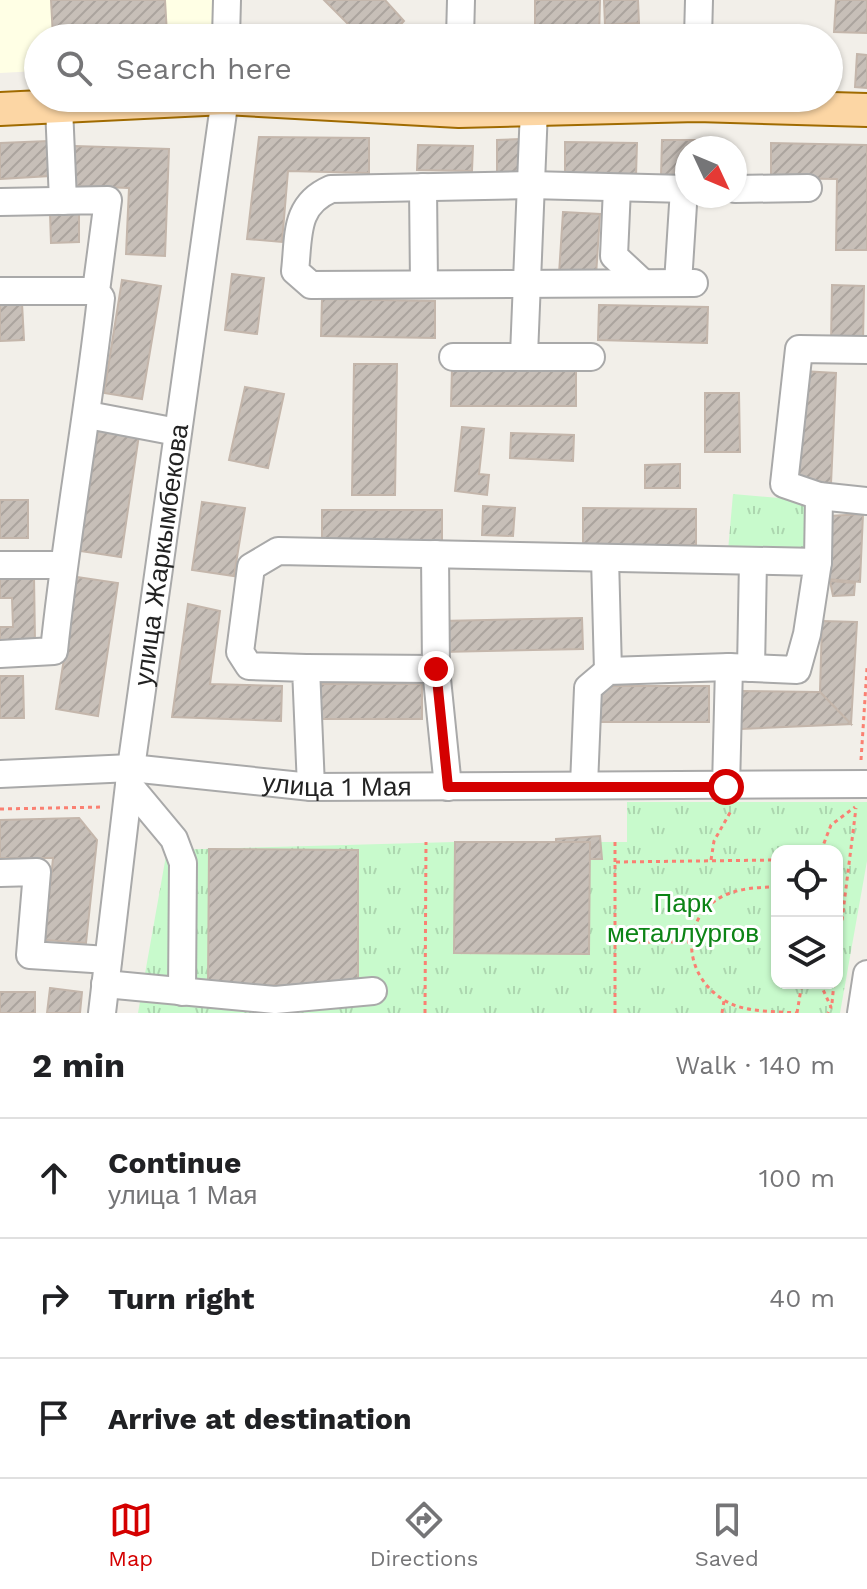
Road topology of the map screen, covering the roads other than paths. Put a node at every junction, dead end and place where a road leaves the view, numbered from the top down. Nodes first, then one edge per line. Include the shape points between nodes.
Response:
1 (227, 0) edge
2 (461, 0) edge
3 (699, 0) edge
4 (226, 24) edge
5 (460, 24) edge
6 (698, 24) edge
7 (24, 108) edge
8 (0, 109) edge
9 (843, 109) edge
10 (867, 110) edge
11 (59, 112) edge
12 (223, 112) edge
13 (534, 112) edge
14 (530, 185) junction
15 (423, 187) junction
16 (617, 188) junction
17 (808, 188) dead end
18 (675, 189) edge
19 (747, 189) edge
20 (63, 201) junction
21 (0, 202) edge
22 (685, 208) edge
23 (526, 283) junction
24 (643, 283) junction
25 (424, 284) junction
26 (0, 291) edge
27 (96, 291) junction
28 (867, 350) edge
29 (524, 355) junction
30 (453, 357) dead end
31 (591, 357) dead end
32 (88, 415) junction
33 (177, 432) junction
34 (819, 496) junction
35 (867, 501) edge
36 (435, 554) junction
37 (605, 558) junction
38 (753, 561) junction
39 (818, 562) junction
40 (0, 565) edge
41 (63, 565) junction
42 (0, 654) edge
43 (306, 668) junction
44 (740, 668) junction
45 (436, 669) junction
46 (608, 671) junction
47 (0, 774) edge
48 (130, 777) junction
49 (867, 784) edge
50 (584, 785) junction
51 (311, 787) junction
52 (448, 787) junction
53 (730, 794) junction
54 (0, 873) edge
55 (107, 972) junction
56 (867, 974) edge
57 (373, 991) dead end
58 (182, 992) junction
59 (102, 1013) edge
60 (861, 1013) edge

1 - 4 street
2 - 5 street
3 - 6 street
7 - 8 main road
9 - 10 main road
11 - 20 street
12 - 33 street, улица Жаркымбекова
13 - 14 street
14 - 15 street
14 - 16 street
14 - 23 street
15 - 25 street
15 - 25 street via 331,189 314,197 301,219 295,271 311,285
16 - 18 street
16 - 24 street via 614,256
17 - 19 street
20 - 21 street
20 - 27 street via 108,200
22 - 24 street via 686,283
23 - 24 street
23 - 25 street
23 - 29 street
26 - 27 street
27 - 32 street via 101,298
28 - 34 street via 799,349 784,484
29 - 30 street
29 - 31 street
32 - 33 street
32 - 41 street
33 - 48 street, улица Жаркымбекова
34 - 35 street
34 - 39 street
36 - 37 street
36 - 43 street via 278,551 251,567 240,652 249,666
36 - 45 street
37 - 38 street
37 - 46 street
38 - 39 street
38 - 44 street
39 - 44 street via 797,670
40 - 41 street
41 - 42 street via 54,651
43 - 45 street
43 - 51 street
44 - 46 street
44 - 53 street
45 - 52 street
46 - 50 street via 588,688
47 - 48 street, улица 1 Мая
48 - 51 street, улица 1 Мая
48 - 55 street, улица Жаркымбекова
48 - 58 street via 174,839 183,863
49 - 53 street, улица 1 Мая
50 - 52 street, улица 1 Мая
50 - 53 street, улица 1 Мая
51 - 52 street, улица 1 Мая
54 - 55 street via 37,872 30,955
55 - 58 street
55 - 59 street, улица Жаркымбекова
56 - 60 street
57 - 58 street via 275,1000

